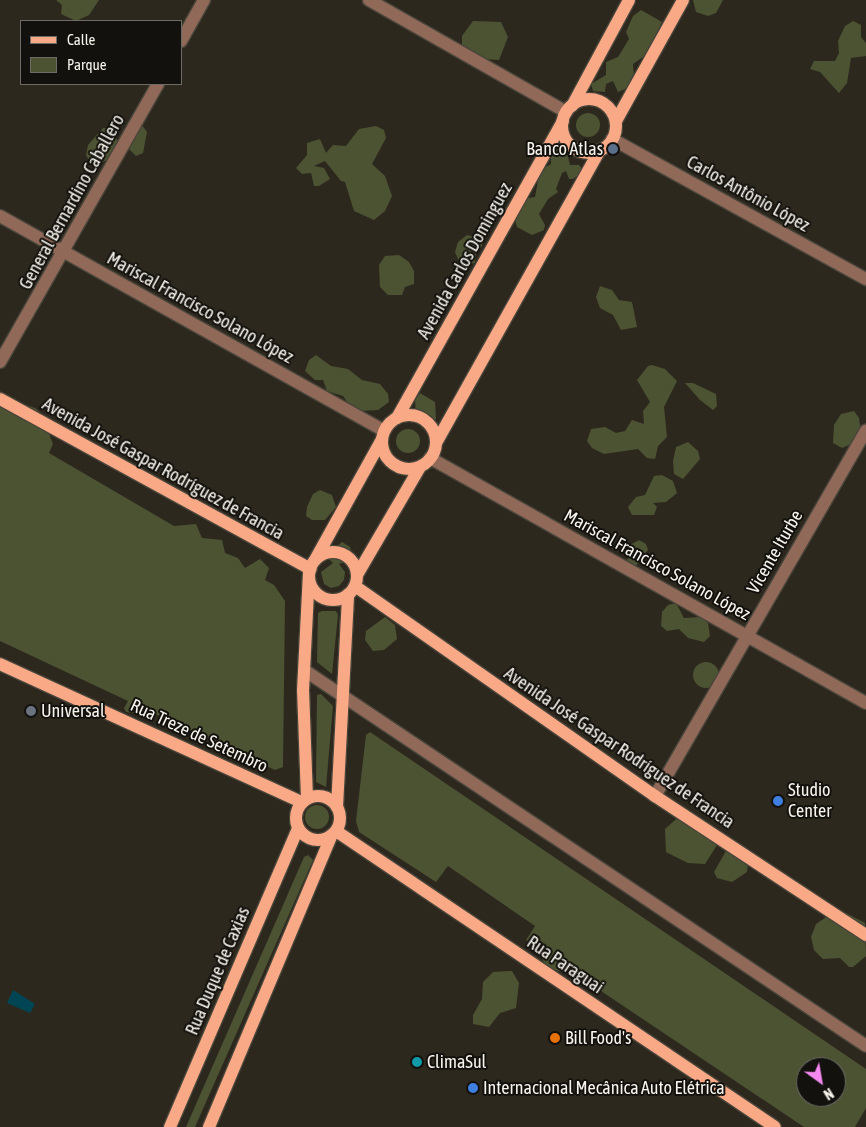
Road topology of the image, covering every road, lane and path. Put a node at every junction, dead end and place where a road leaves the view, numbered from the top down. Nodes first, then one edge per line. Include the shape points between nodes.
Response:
1 (204, 0) edge
2 (369, 0) edge
3 (629, 0) edge
4 (683, 0) edge
5 (182, 39) edge
6 (157, 85) edge
7 (567, 113) junction
8 (616, 122) junction
9 (612, 139) junction
10 (600, 150) junction
11 (0, 216) edge
12 (64, 252) junction
13 (866, 279) edge
14 (0, 362) edge
15 (0, 399) edge
16 (397, 418) junction
17 (866, 430) edge
18 (383, 435) junction
19 (436, 443) junction
20 (425, 462) junction
21 (310, 569) junction
22 (353, 585) junction
23 (747, 636) junction
24 (0, 664) edge
25 (304, 670) junction
26 (345, 697) junction
27 (866, 703) edge
28 (655, 796) junction
29 (305, 800) junction
30 (337, 807) junction
31 (298, 828) junction
32 (334, 833) junction
33 (866, 934) edge
34 (866, 1046) edge
35 (170, 1127) edge
36 (209, 1127) edge
37 (775, 1127) edge

1 - 5 street
2 - 7 street
3 - 7 main road, Avenida Carlos Dominguez
4 - 8 main road
6 - 12 street, General Bernardino Caballero
7 - 8 main road via 583,100 601,102 611,110
7 - 10 main road via 564,134 571,146 582,152
7 - 16 main road, Avenida Carlos Dominguez
8 - 9 main road
9 - 10 main road
9 - 13 street, Carlos Antônio López
10 - 19 main road
11 - 12 street, Mariscal Francisco Solano López
12 - 14 street, General Bernardino Caballero
12 - 18 street, Mariscal Francisco Solano López
15 - 21 main road, Avenida José Gaspar Rodríguez de Francia
16 - 18 main road
16 - 19 main road via 412,415 427,421
17 - 23 street, Vicente Iturbe
18 - 20 main road via 384,454 396,466 412,469
18 - 21 main road
19 - 20 main road
20 - 22 main road
20 - 23 street, Mariscal Francisco Solano López
21 - 22 main road via 311,586 320,596 334,600
21 - 22 main road via 326,553 340,553 352,561
21 - 25 main road
22 - 26 main road
22 - 28 main road, Avenida José Gaspar Rodríguez de Francia
23 - 27 street, Mariscal Francisco Solano López
23 - 28 street, Vicente Iturbe
24 - 29 main road, Rua Treze de Setembro
25 - 26 street
25 - 29 main road
26 - 30 main road
26 - 34 street
28 - 33 main road, Avenida José Gaspar Rodríguez de Francia
29 - 30 main road via 322,796
29 - 31 main road via 296,813
30 - 32 main road via 340,819
31 - 32 main road via 312,839
31 - 35 main road, Rua Duque de Caxias
32 - 36 main road
32 - 37 main road, Rua Paraguai

